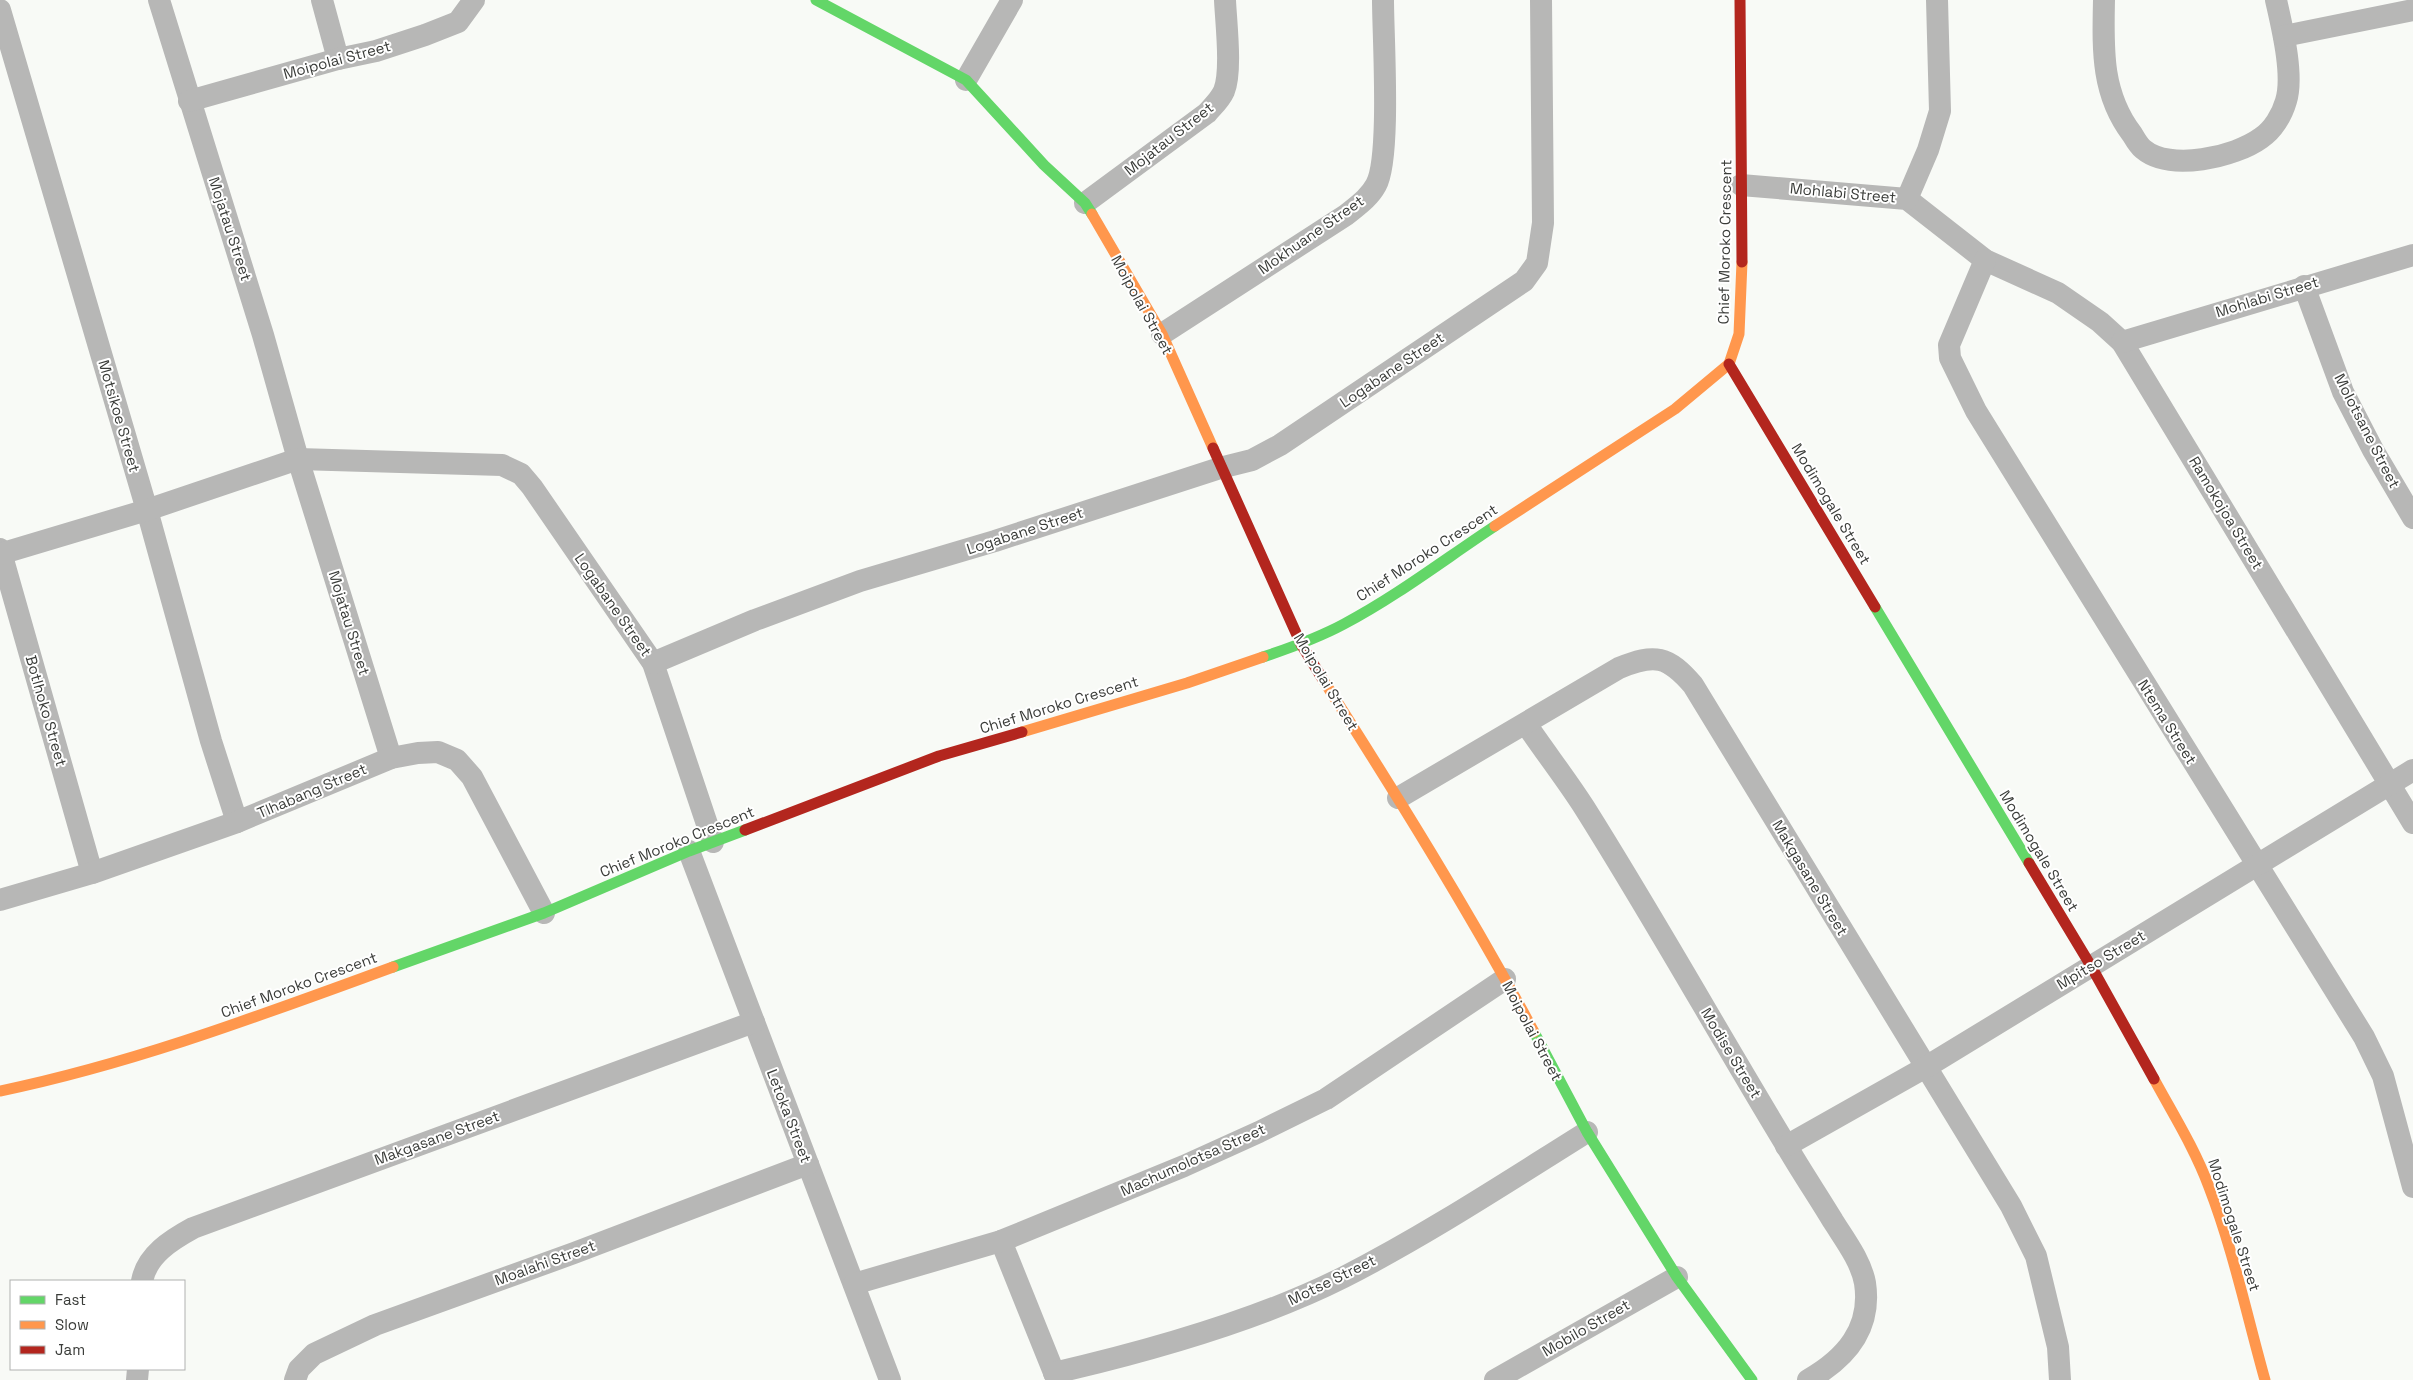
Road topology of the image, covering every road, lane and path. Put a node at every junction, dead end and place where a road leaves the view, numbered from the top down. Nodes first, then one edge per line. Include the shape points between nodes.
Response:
1 (159, 0) edge
2 (322, 0) edge
3 (474, 0) edge
4 (816, 0) edge
5 (1012, 0) edge
6 (1225, 0) edge
7 (1382, 0) edge
8 (1541, 0) edge
9 (1740, 0) edge
10 (1937, 0) edge
11 (2104, 0) edge
12 (2276, 0) edge
13 (0, 10) edge
14 (2413, 10) edge
15 (2284, 36) junction
16 (338, 59) junction
17 (966, 80) junction
18 (189, 101) junction
19 (1741, 185) junction
20 (1907, 199) junction
21 (1085, 204) junction
22 (2413, 255) edge
23 (1985, 260) junction
24 (2304, 286) junction
25 (1162, 334) junction
26 (2122, 342) junction
27 (1729, 364) junction
28 (298, 459) junction
29 (1220, 468) junction
30 (147, 510) junction
31 (2413, 518) edge
32 (0, 552) edge
33 (1301, 644) junction
34 (653, 663) junction
35 (1526, 724) junction
36 (391, 758) junction
37 (2413, 770) edge
38 (2390, 785) junction
39 (1398, 798) junction
40 (237, 822) junction
41 (2413, 823) edge
42 (713, 842) junction
43 (689, 851) junction
44 (2257, 867) junction
45 (92, 873) junction
46 (0, 900) edge
47 (544, 913) junction
48 (2091, 966) junction
49 (1505, 979) junction
50 (754, 1022) junction
51 (1926, 1067) junction
52 (0, 1091) edge
53 (1587, 1132) junction
54 (1786, 1146) junction
55 (808, 1164) junction
56 (2413, 1188) edge
57 (1001, 1241) junction
58 (1677, 1277) junction
59 (142, 1280) edge
60 (854, 1284) junction
61 (1055, 1376) edge
62 (295, 1380) edge
63 (890, 1380) edge
64 (1495, 1380) edge
65 (1752, 1380) edge
66 (1808, 1380) edge
67 (2060, 1380) edge
68 (2264, 1380) edge

1 - 18 street, Mojatau Street
2 - 16 street
3 - 16 street, Moipolai Street via 458,22 447,28 376,51
4 - 17 street, Moipolai Street
5 - 17 street
6 - 21 street, Mojatau Street via 1227,68 1219,100 1207,113
7 - 25 street, Mokhuane Street via 1384,142 1377,184 1366,199 1346,215
8 - 29 street, Logabane Street via 1544,223 1533,272 1280,445 1252,460
9 - 19 street, Chief Moroko Crescent
10 - 20 street via 1940,111
11 - 15 street via 2103,37 2109,92 2124,124 2143,149 2163,160 2212,157 2238,150 2262,138 2279,119 2289,89
12 - 15 street
13 - 30 street, Motsikoe Street
14 - 15 street
16 - 18 street, Moipolai Street
17 - 21 street, Moipolai Street via 1044,166
18 - 28 street, Mojatau Street via 263,335
19 - 20 street, Mohlabi Street
19 - 27 street, Chief Moroko Crescent via 1739,334
20 - 23 street, Mohlabi Street
21 - 25 street, Moipolai Street
22 - 24 street, Mohlabi Street
23 - 26 street, Ramokojoa Street via 2058,293 2100,322
23 - 44 street, Ntema Street via 1949,345 1950,358 1976,411
24 - 26 street, Mohlabi Street
24 - 31 street, Molotsane Street via 2343,392
25 - 29 street, Moipolai Street
26 - 38 street, Ramokojoa Street
27 - 33 street, Chief Moroko Crescent via 1675,409 1380,603
27 - 48 street, Modimogale Street
28 - 30 street
28 - 34 street, Logabane Street via 502,465 514,469 532,486
28 - 36 street, Mojatau Street
29 - 33 street, Moipolai Street
29 - 34 street, Logabane Street via 860,581
30 - 32 street
30 - 40 street, Motsikoe Street via 211,742
32 - 45 street, Botlhoko Street
33 - 39 street, Moipolai Street
33 - 42 street, Chief Moroko Crescent via 1187,683 939,756
34 - 42 street
35 - 39 street, Makgasane Street
35 - 51 street, Makgasane Street via 1633,662 1650,659 1677,667 1693,685
35 - 54 street, Modise Street via 1583,805
36 - 40 street, Tlhabang Street
36 - 47 street, Tlhabang Street via 438,752 450,755 464,766
37 - 38 street, Mpitso Street
38 - 41 street, Ramokojoa Street
38 - 44 street, Mpitso Street
39 - 49 street, Moipolai Street
40 - 45 street, Tlhabang Street
42 - 43 street, Chief Moroko Crescent
43 - 47 street, Chief Moroko Crescent
43 - 50 street, Letoka Street
44 - 48 street, Mpitso Street
44 - 56 street, Ntema Street via 2364,1037 2383,1076
45 - 46 street, Tlhabang Street
47 - 52 street, Chief Moroko Crescent via 207,1034 62,1078
48 - 51 street, Mpitso Street
48 - 68 street, Modimogale Street via 2192,1146 2209,1186
49 - 53 street, Moipolai Street
49 - 57 street, Machumolotsa Street via 1326,1099 1184,1166
50 - 55 street, Letoka Street
50 - 59 street, Makgasane Street via 193,1228 171,1240 157,1253
51 - 54 street, Mpitso Street
51 - 67 street, Makgasane Street via 2011,1206 2036,1256 2058,1346
53 - 58 street, Moipolai Street
53 - 61 street, Motse Street via 1413,1239 1334,1281 1286,1303 1210,1329
54 - 66 street, Modise Street via 1851,1249 1865,1284 1862,1322 1856,1339 1840,1359
55 - 60 street, Letoka Street
55 - 62 street, Moalahi Street via 375,1325 314,1354 299,1369
57 - 60 street, Machumolotsa Street
57 - 61 street
58 - 64 street, Mobilo Street
58 - 65 street, Moipolai Street
60 - 63 street, Letoka Street

